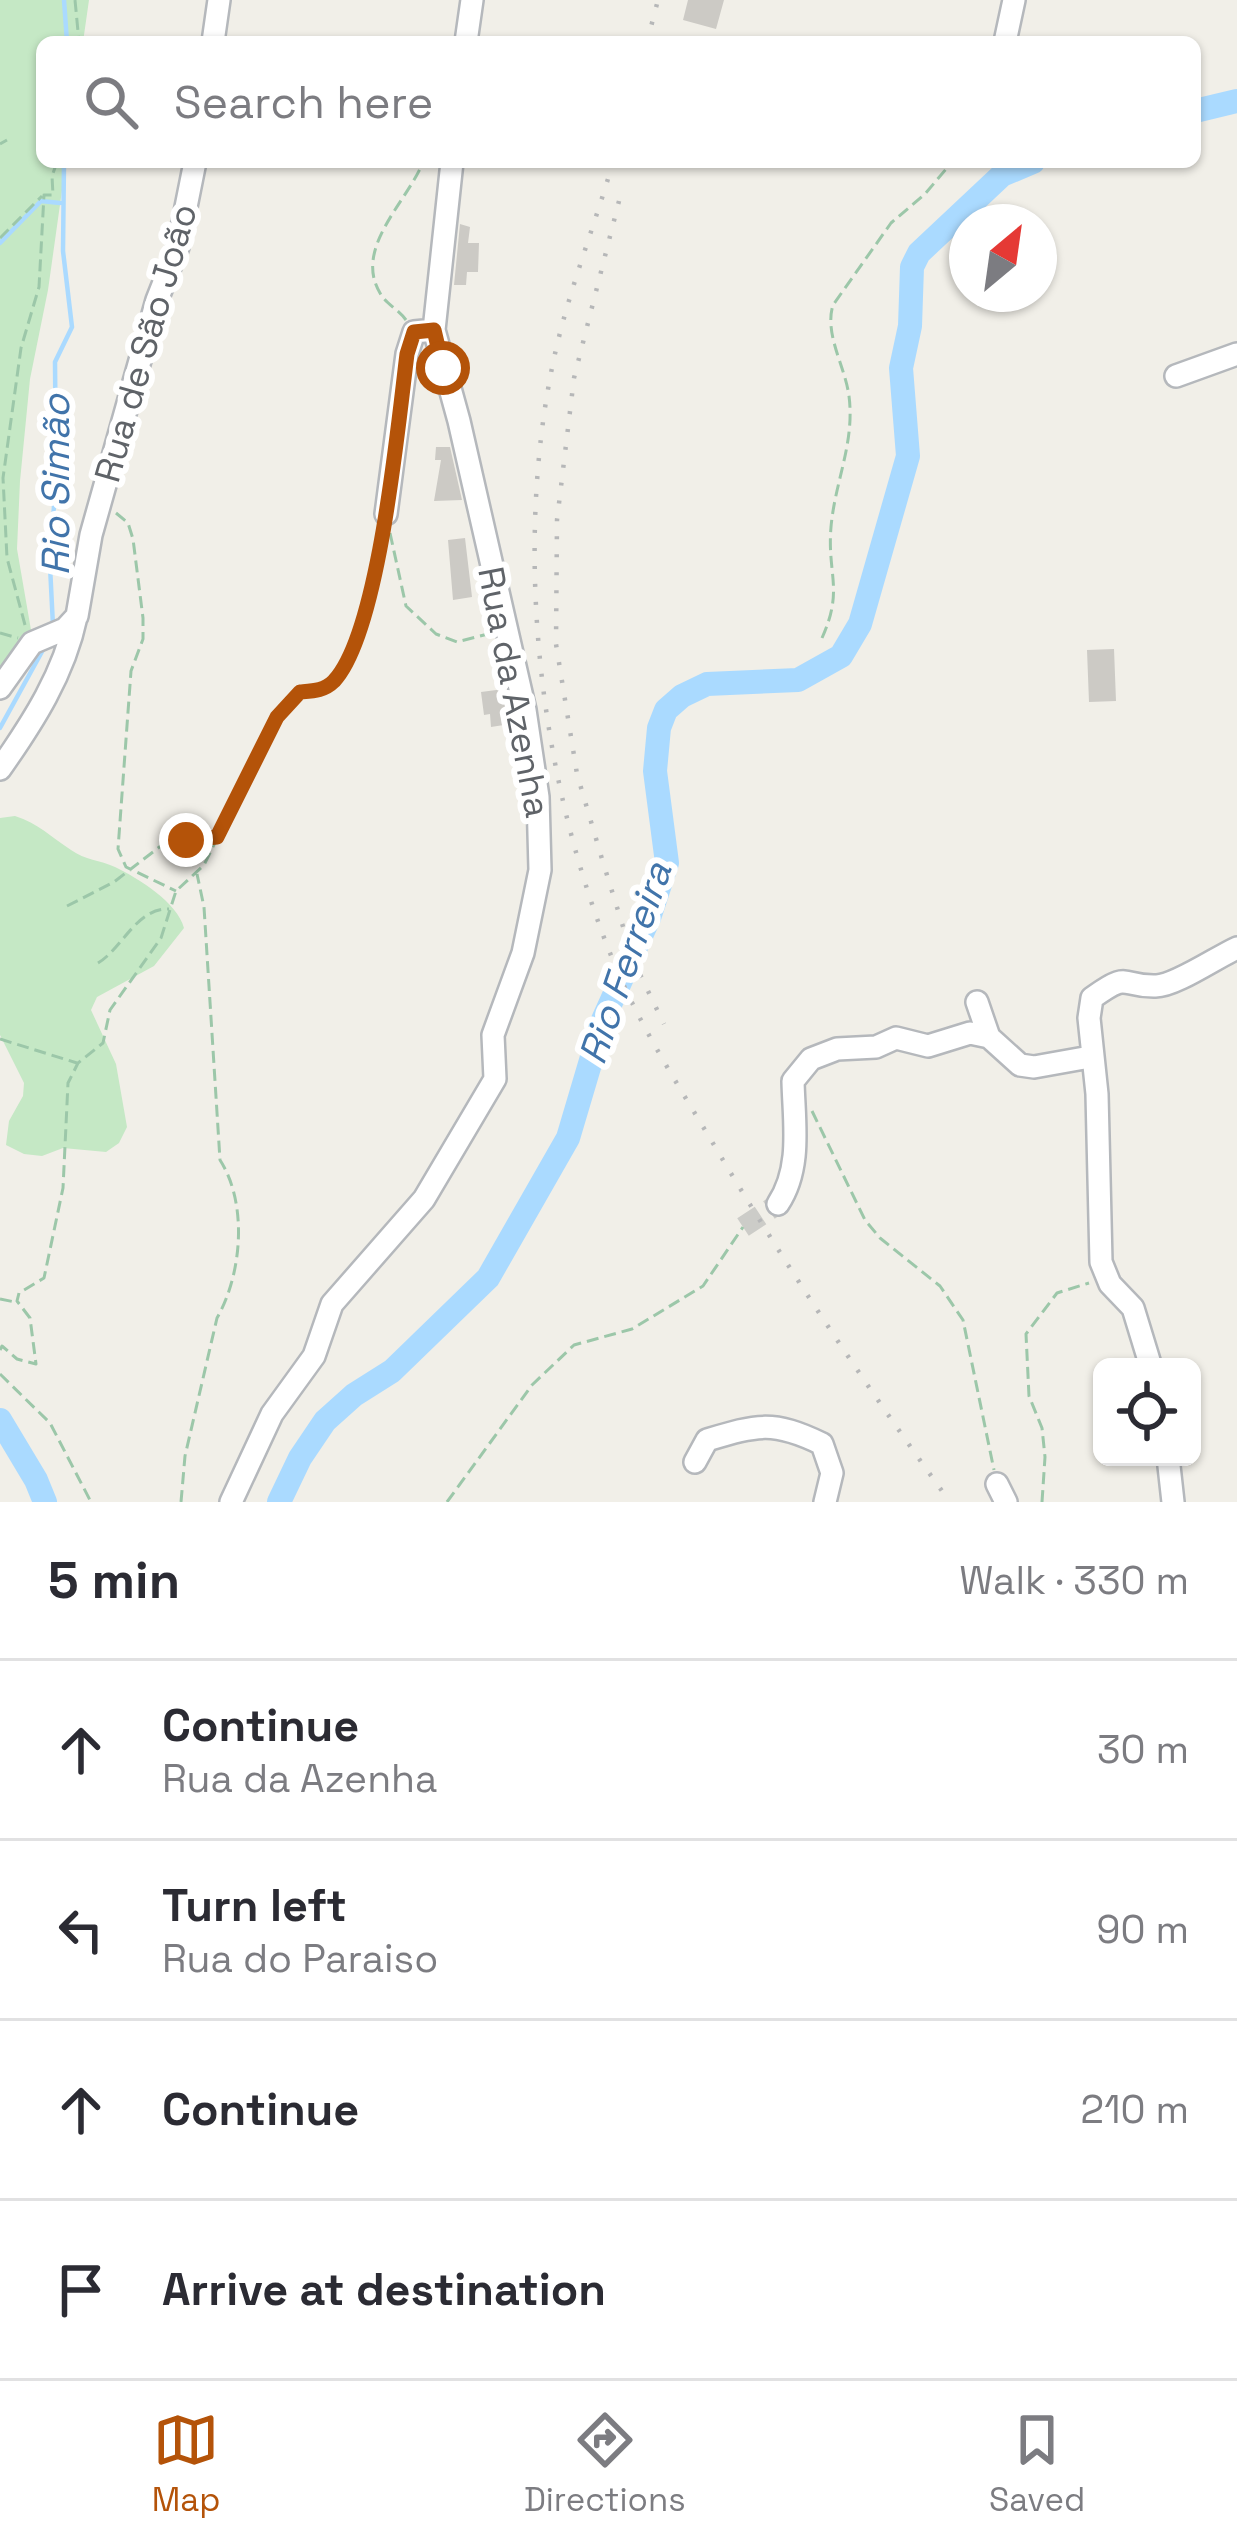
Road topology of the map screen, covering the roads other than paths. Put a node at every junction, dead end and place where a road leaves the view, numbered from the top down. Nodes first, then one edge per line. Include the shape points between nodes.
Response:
1 (219, 0) edge
2 (472, 0) edge
3 (1014, 0) edge
4 (214, 36) edge
5 (467, 36) edge
6 (1006, 36) edge
7 (194, 168) edge
8 (451, 168) edge
9 (424, 331) junction
10 (1237, 354) edge
11 (1176, 376) dead end
12 (386, 514) road end
13 (71, 622) junction
14 (0, 688) edge
15 (0, 770) edge
16 (1237, 948) edge
17 (977, 1002) dead end
18 (988, 1036) junction
19 (1090, 1057) junction
20 (778, 1204) tunnel mouth
21 (1148, 1358) edge
22 (694, 1462) dead end
23 (1169, 1466) edge
24 (828, 1501) edge
25 (231, 1502) edge
26 (1173, 1502) edge

1 - 4 street
2 - 5 street
3 - 6 street
7 - 13 street, Rua de São João
8 - 9 street, Rua da Azenha
9 - 12 street via 407,354
9 - 25 street, Rua da Azenha via 474,484 525,710 540,870 523,953 493,1035 495,1079 424,1199 332,1304 314,1356 272,1414
10 - 11 street
13 - 14 street via 29,640
13 - 15 street, Rua de São João via 71,641 43,705
16 - 19 street via 1158,987 1114,982 1092,998
17 - 18 street
18 - 19 street via 1020,1065
18 - 20 street via 928,1046 896,1038 811,1059 793,1081 792,1172
19 - 21 street via 1099,1246
22 - 24 street via 707,1440 755,1426 794,1430 822,1444 832,1473
23 - 26 street

